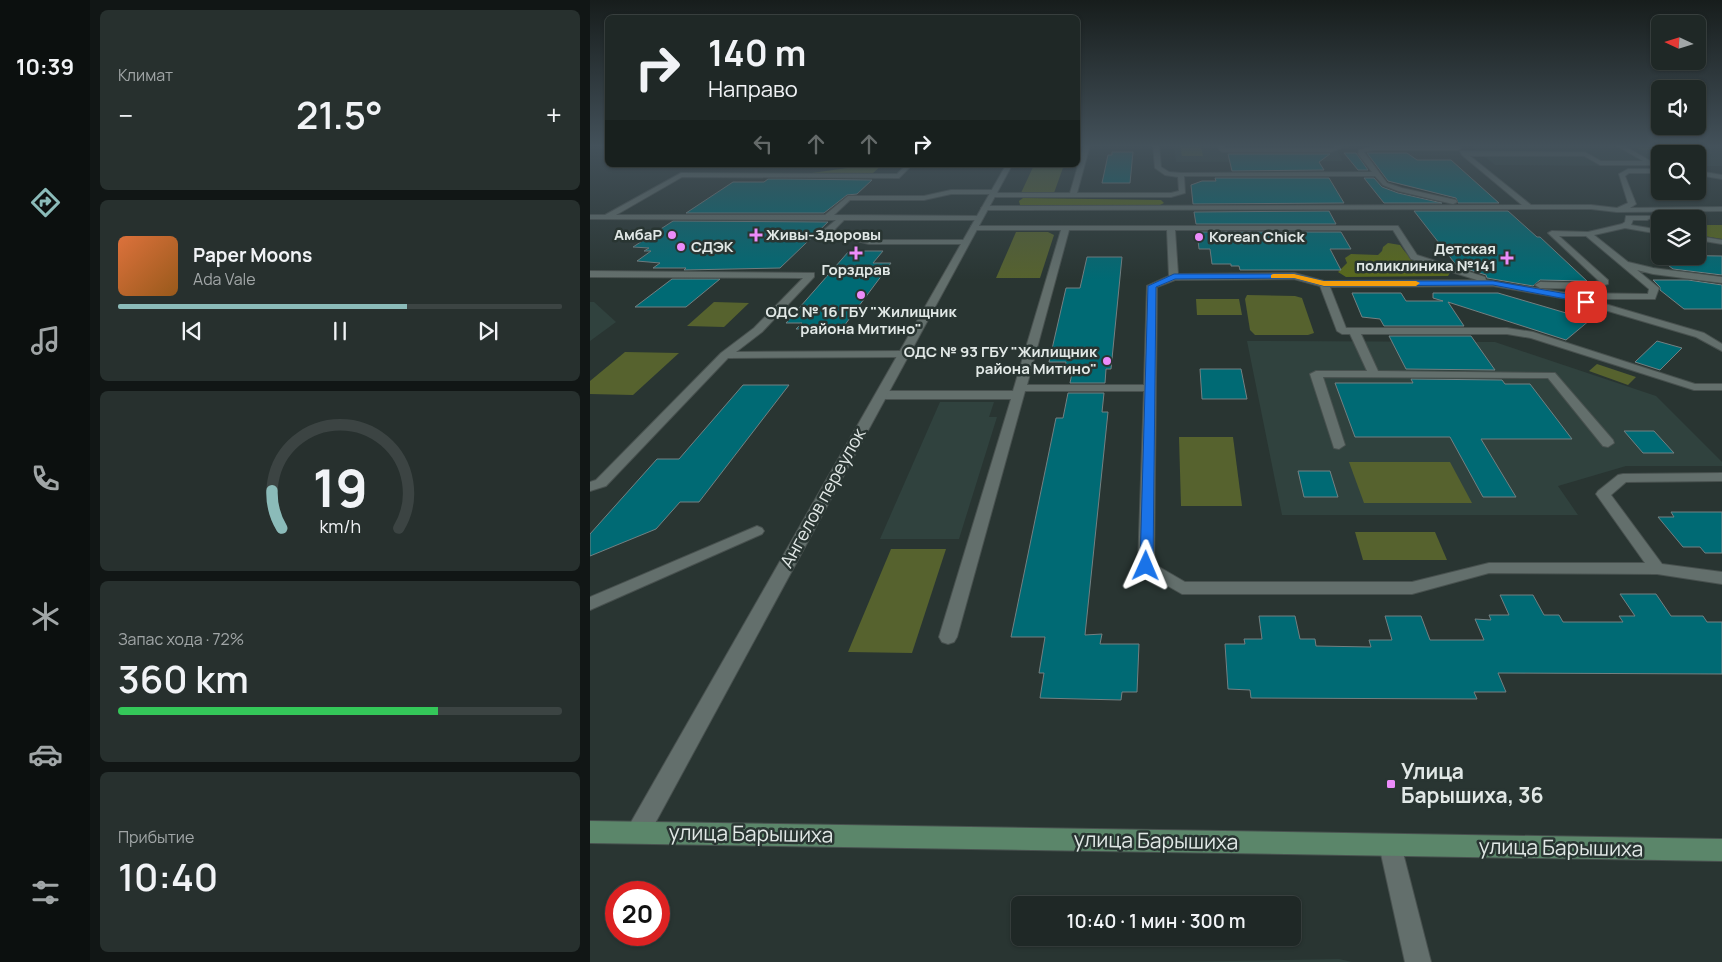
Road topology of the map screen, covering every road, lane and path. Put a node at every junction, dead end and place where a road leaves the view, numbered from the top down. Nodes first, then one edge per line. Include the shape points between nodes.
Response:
1 (655, 190) edge
2 (996, 190) edge
3 (1074, 190) edge
4 (1183, 190) edge
5 (1400, 190) edge
6 (1508, 190) edge
7 (1627, 190) edge
8 (994, 193) junction
9 (1073, 195) junction
10 (1529, 207) junction
11 (985, 208) junction
12 (1478, 208) junction
13 (1722, 209) edge
14 (1617, 210) junction
15 (590, 216) edge
16 (607, 217) junction
17 (827, 218) junction
18 (842, 218) junction
19 (980, 218) junction
20 (1629, 218) junction
21 (1651, 218) edge
22 (1624, 226) junction
23 (974, 228) junction
24 (1066, 228) junction
25 (1171, 228) junction
26 (1651, 230) edge
27 (1588, 234) junction
28 (1706, 239) edge
29 (966, 242) junction
30 (1722, 242) edge
31 (1625, 264) junction
32 (590, 274) edge
33 (1174, 276) junction
34 (1722, 280) edge
35 (1493, 283) junction
36 (1324, 284) junction
37 (1519, 288) junction
38 (1567, 296) junction
39 (1354, 331) junction
40 (1722, 348) edge
41 (904, 354) junction
42 (725, 355) junction
43 (1374, 374) junction
44 (1722, 387) edge
45 (1150, 388) junction
46 (1019, 391) junction
47 (881, 395) junction
48 (1608, 443) dead end
49 (1339, 444) dead end
50 (1722, 477) edge
51 (590, 487) edge
52 (757, 531) dead end
53 (1657, 569) junction
54 (1722, 578) edge
55 (590, 604) edge
56 (948, 636) dead end
57 (590, 832) edge
58 (638, 832) junction
59 (1390, 845) junction
60 (1722, 850) edge
61 (1418, 962) edge

1 - 16 street
2 - 8 street, Ангелов переулок
3 - 9 street
4 - 9 lane via 1171,195
5 - 12 street
6 - 10 street
7 - 14 street via 1632,204
8 - 9 lane
8 - 11 street, Ангелов переулок
8 - 17 street via 951,192 924,198 848,198
10 - 12 street
10 - 14 street
11 - 12 street
11 - 19 street, Ангелов переулок
13 - 14 street
14 - 20 street
15 - 16 street
16 - 17 street
17 - 18 street
18 - 19 street
18 - 29 street via 828,231 869,242
19 - 23 street, Ангелов переулок
20 - 21 street
20 - 22 street via 1629,223
22 - 26 street
22 - 27 street
23 - 24 street
23 - 29 street, Ангелов переулок
24 - 25 street
24 - 46 street
25 - 33 street
25 - 35 street via 1395,228 1414,257
27 - 31 street
27 - 37 street via 1552,234 1605,282 1590,286 1521,285
28 - 30 street
29 - 41 street, Ангелов переулок
31 - 34 street
31 - 38 street via 1654,288 1652,297
32 - 42 street via 811,275 758,330
33 - 36 street via 1294,276
33 - 45 street via 1152,286
35 - 36 street
35 - 37 street
36 - 39 street via 1342,331
37 - 38 street
38 - 40 street via 1700,335
39 - 43 street
39 - 44 street via 1507,331 1533,335 1694,387
41 - 42 street
41 - 47 street, Ангелов переулок
42 - 51 street via 601,483
43 - 48 street via 1551,374
43 - 49 street via 1316,374
45 - 46 street
45 - 53 street via 1146,566 1182,588 1412,588 1489,568
46 - 47 street
46 - 56 street
47 - 58 street, Ангелов переулок
50 - 53 street via 1623,478 1603,494
52 - 55 street
53 - 54 street
57 - 58 main road, улица Барышиха
58 - 59 main road, улица Барышиха
59 - 60 main road, улица Барышиха
59 - 61 street

